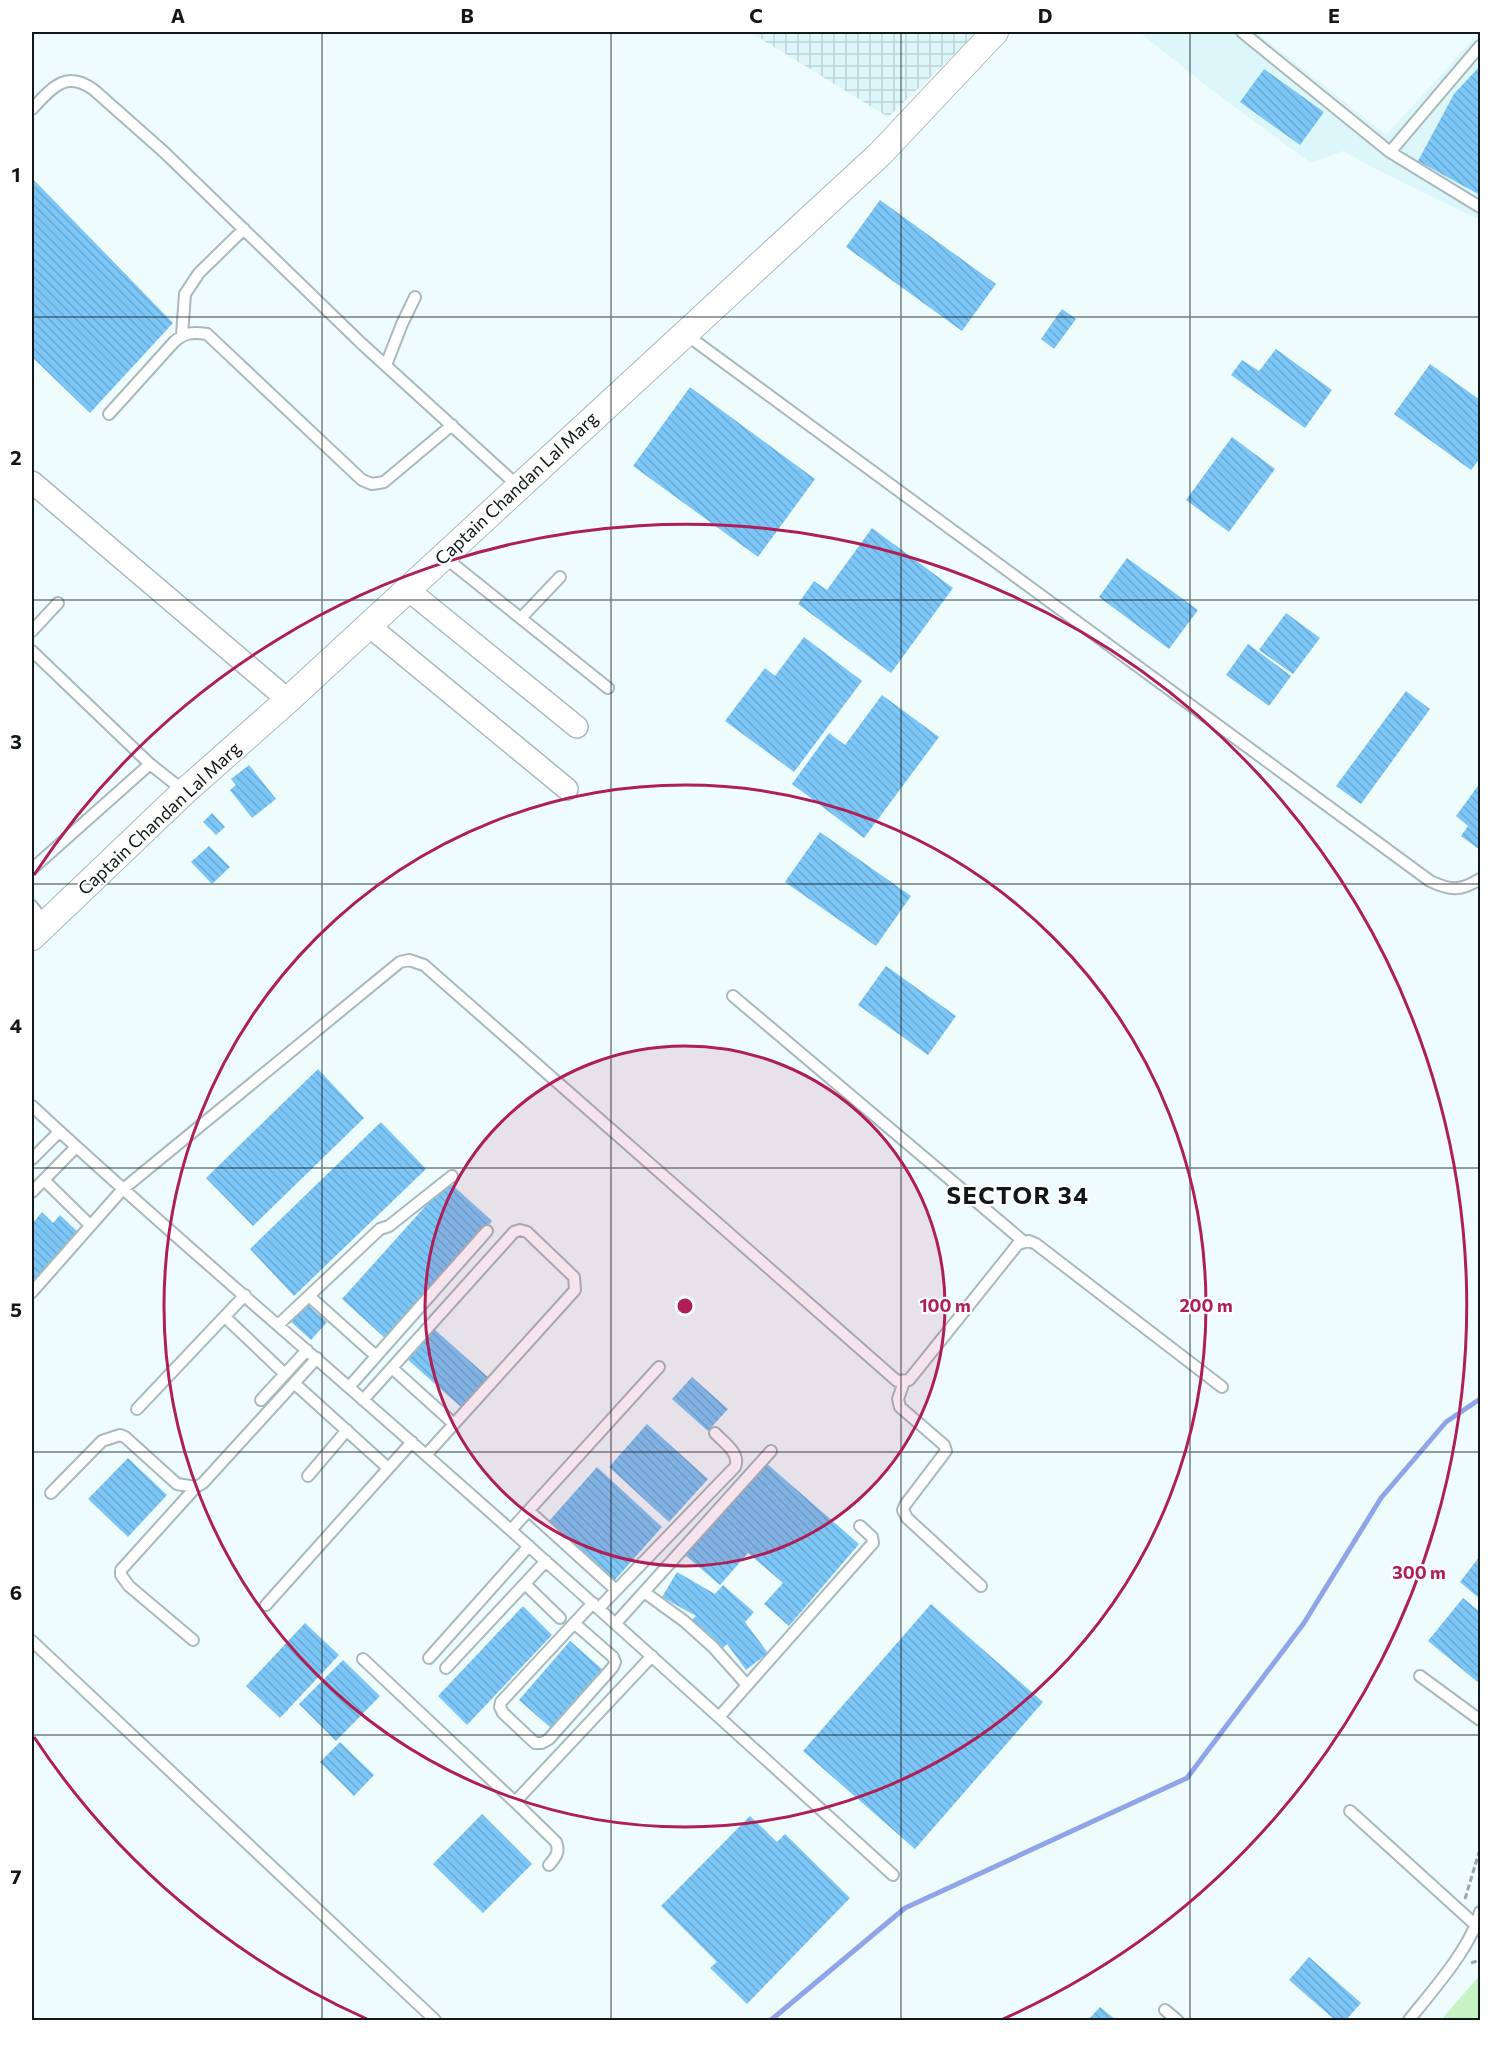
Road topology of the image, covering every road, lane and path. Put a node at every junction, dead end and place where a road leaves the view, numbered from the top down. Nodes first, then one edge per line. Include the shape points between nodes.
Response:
1 (994, 32) edge
2 (1242, 32) edge
3 (1480, 46) edge
4 (32, 109) edge
5 (1390, 152) junction
6 (1480, 207) edge
7 (244, 229) junction
8 (415, 297) dead end
9 (684, 333) junction
10 (182, 335) junction
11 (386, 365) junction
12 (108, 414) dead end
13 (452, 425) junction
14 (32, 482) edge
15 (518, 486) junction
16 (443, 556) junction
17 (560, 577) dead end
18 (406, 589) junction
19 (58, 603) dead end
20 (520, 618) junction
21 (368, 625) junction
22 (32, 631) edge
23 (32, 651) edge
24 (608, 688) dead end
25 (288, 700) junction
26 (577, 727) dead end
27 (150, 764) junction
28 (567, 789) dead end
29 (184, 792) junction
30 (32, 869) edge
31 (1480, 879) edge
32 (36, 922) edge
33 (733, 996) dead end
34 (32, 1106) edge
35 (59, 1132) junction
36 (76, 1148) junction
37 (32, 1159) edge
38 (452, 1176) dead end
39 (44, 1180) junction
40 (122, 1190) junction
41 (32, 1192) edge
42 (90, 1225) junction
43 (487, 1231) dead end
44 (1023, 1241) junction
45 (32, 1292) edge
46 (244, 1295) junction
47 (309, 1296) junction
48 (225, 1317) junction
49 (278, 1324) junction
50 (307, 1350) junction
51 (376, 1356) junction
52 (316, 1358) junction
53 (659, 1367) dead end
54 (392, 1368) junction
55 (285, 1374) junction
56 (904, 1382) junction
57 (294, 1383) junction
58 (349, 1387) junction
59 (1222, 1387) dead end
60 (261, 1400) dead end
61 (363, 1400) junction
62 (137, 1409) dead end
63 (454, 1424) junction
64 (347, 1430) junction
65 (715, 1433) dead end
66 (412, 1442) junction
67 (771, 1451) dead end
68 (426, 1455) junction
69 (388, 1468) junction
70 (308, 1476) dead end
71 (196, 1487) junction
72 (51, 1493) dead end
73 (529, 1511) junction
74 (860, 1526) dead end
75 (511, 1530) junction
76 (529, 1546) junction
77 (546, 1561) junction
78 (525, 1584) junction
79 (981, 1586) dead end
80 (616, 1590) junction
81 (644, 1592) junction
82 (266, 1605) dead end
83 (596, 1605) junction
84 (560, 1618) dead end
85 (574, 1623) junction
86 (616, 1623) junction
87 (193, 1640) dead end
88 (32, 1641) edge
89 (652, 1656) junction
90 (429, 1658) dead end
91 (363, 1659) dead end
92 (446, 1668) dead end
93 (1420, 1676) dead end
94 (747, 1685) junction
95 (719, 1717) junction
96 (1480, 1720) edge
97 (515, 1802) junction
98 (1350, 1811) dead end
99 (1480, 1849) edge
100 (549, 1865) dead end
101 (893, 1875) dead end
102 (1465, 1901) dead end
103 (1480, 1912) edge
104 (1479, 1927) edge
105 (1164, 2010) dead end
106 (435, 2020) edge
107 (1177, 2020) edge
108 (1409, 2020) edge

1 - 9 street, Captain Chandan Lal Marg via 880,154
2 - 5 lane
3 - 5 lane
4 - 7 lane via 53,87 74,79 85,83
5 - 6 lane
7 - 10 lane via 199,273 185,294
7 - 11 lane
8 - 11 lane
9 - 15 street, Captain Chandan Lal Marg
9 - 31 lane via 1430,881 1454,889
10 - 12 lane
10 - 13 lane via 207,334 362,480 372,484 384,482
11 - 13 lane
13 - 15 lane
14 - 25 street
15 - 16 street, Captain Chandan Lal Marg
16 - 18 street, Captain Chandan Lal Marg
16 - 20 lane
17 - 20 lane
18 - 21 street, Captain Chandan Lal Marg
18 - 26 street
19 - 22 lane
20 - 24 lane
21 - 25 street, Captain Chandan Lal Marg
21 - 28 street
23 - 27 lane
25 - 29 street, Captain Chandan Lal Marg
27 - 29 lane
27 - 30 lane
29 - 32 street, Captain Chandan Lal Marg
33 - 44 lane
34 - 35 lane
35 - 36 lane
35 - 37 lane
36 - 39 lane
36 - 40 lane
38 - 47 lane via 380,1229
39 - 41 lane
39 - 42 lane
40 - 42 lane
40 - 46 lane
40 - 56 lane via 400,962 409,960 433,972 889,1376
42 - 45 lane
43 - 51 lane
44 - 56 lane
44 - 59 lane via 1036,1244
46 - 48 lane
46 - 49 lane
47 - 49 lane
47 - 51 lane
48 - 55 lane
48 - 62 lane
49 - 50 lane
50 - 52 lane
50 - 55 lane
51 - 58 lane
52 - 57 lane
52 - 58 lane
53 - 73 lane
54 - 61 lane
54 - 63 lane
54 - 63 lane via 514,1232 526,1232 574,1277 575,1290
55 - 60 lane
56 - 79 lane via 898,1399 900,1407 944,1444 946,1451 903,1510
57 - 64 lane
57 - 71 lane
58 - 61 lane
61 - 66 lane
63 - 68 lane
64 - 69 lane
64 - 70 lane
65 - 80 lane via 735,1454 735,1467
66 - 68 lane
66 - 69 lane
67 - 81 lane
68 - 75 lane
69 - 82 lane
71 - 72 lane via 177,1484 120,1435 102,1441
71 - 87 lane via 120,1575
73 - 75 lane
73 - 80 lane
74 - 94 lane via 873,1543
75 - 76 lane
76 - 77 lane
76 - 90 lane
77 - 78 lane
77 - 83 lane
78 - 84 lane
78 - 92 lane
80 - 83 lane
81 - 86 lane
81 - 94 lane via 713,1647
83 - 85 lane
83 - 86 lane
85 - 85 lane via 501,1702 503,1713 535,1743 549,1739 615,1662
86 - 89 lane
88 - 106 lane
89 - 95 lane
89 - 97 lane
91 - 97 lane
93 - 96 lane
94 - 95 lane
95 - 101 lane
97 - 100 lane via 556,1842 557,1855
98 - 104 lane
99 - 102 path
103 - 104 lane
104 - 108 lane
105 - 107 lane

